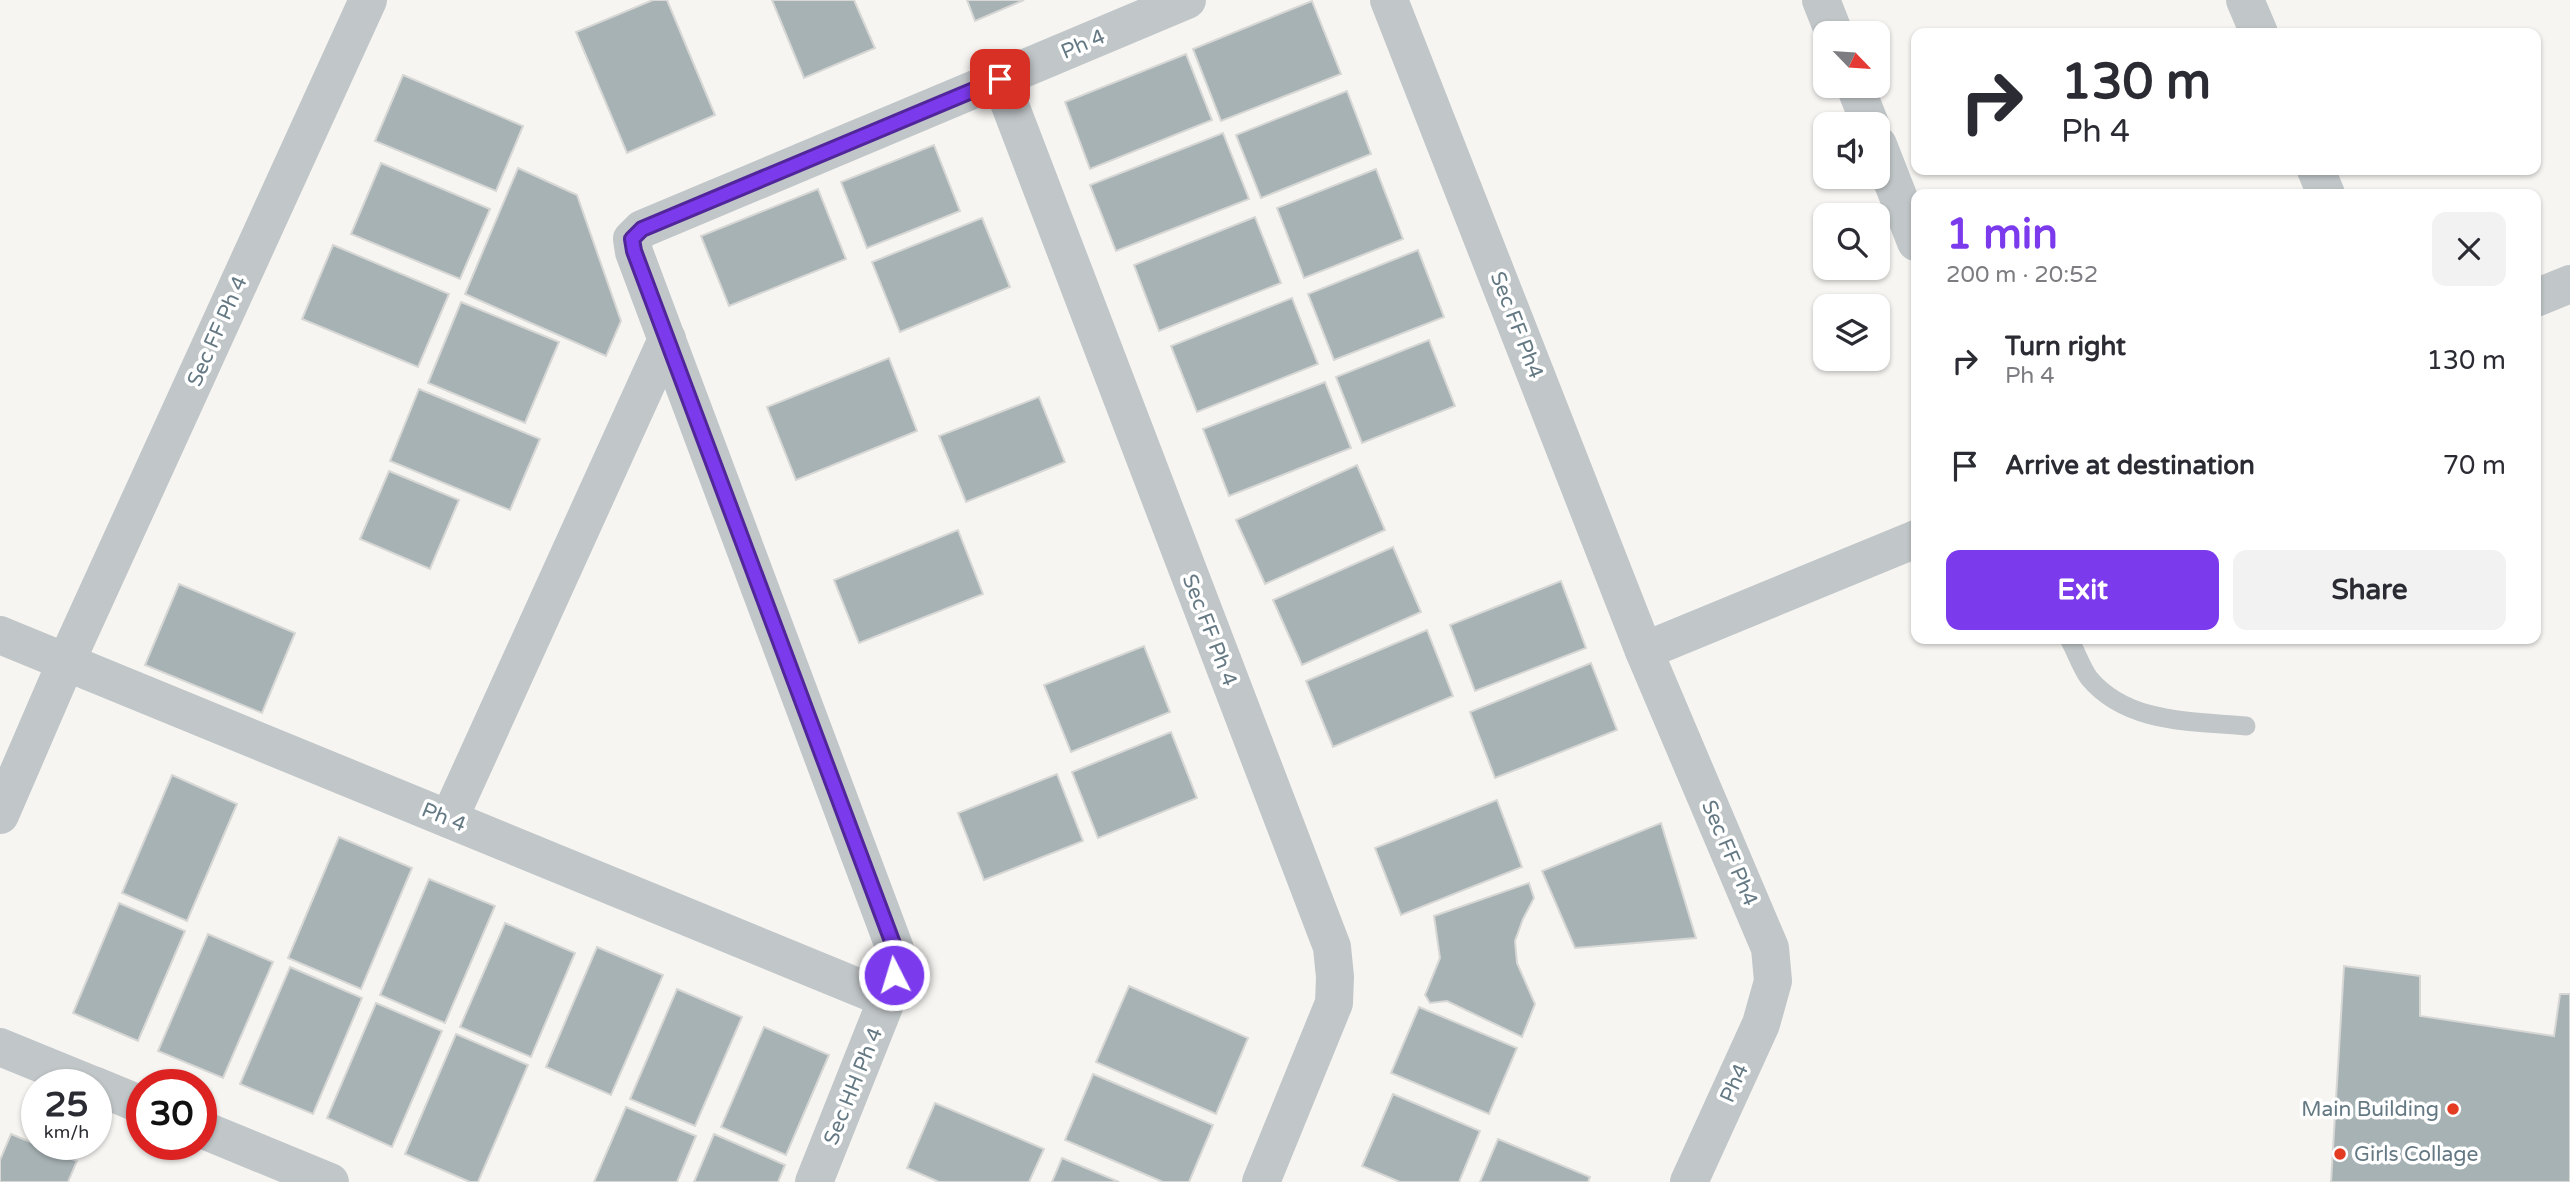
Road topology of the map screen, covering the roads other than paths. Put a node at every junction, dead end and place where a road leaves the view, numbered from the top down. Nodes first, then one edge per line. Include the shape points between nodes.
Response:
1 (368, 0) edge
2 (1187, 0) edge
3 (1389, 0) edge
4 (1821, 0) edge
5 (2245, 0) edge
6 (1829, 21) edge
7 (2257, 28) edge
8 (1000, 79) junction
9 (1890, 176) edge
10 (1911, 229) edge
11 (632, 239) joint
12 (2570, 284) edge
13 (2541, 296) edge
14 (667, 339) junction
15 (1911, 541) edge
16 (0, 635) edge
17 (2072, 644) edge
18 (1644, 651) junction
19 (66, 662) junction
20 (2246, 726) dead end
21 (0, 815) edge
22 (449, 819) junction
23 (1773, 981) joint
24 (887, 999) junction
25 (0, 1047) edge
26 (54, 1069) edge
27 (217, 1136) edge
28 (330, 1182) edge
29 (814, 1182) edge
30 (1261, 1182) edge
31 (1689, 1182) edge

1 - 19 street, Sec FF Ph 4
2 - 8 street, Ph 4
3 - 18 street, Sec FF Ph4
4 - 6 street
5 - 7 street
8 - 11 street, Ph 4 via 642,229
8 - 30 street, Sec FF Ph 4 via 1332,947 1334,1003
9 - 10 street
11 - 14 street, Sec HH Ph 4
12 - 13 street
14 - 22 street
14 - 24 street, Sec HH Ph 4 via 895,949
15 - 18 street
16 - 19 street, Ph 4
17 - 20 lane via 2089,677 2121,705 2159,718
18 - 23 street, Sec FF Ph4 via 1770,948
19 - 21 street
19 - 22 street, Ph 4
22 - 24 street, Ph 4
23 - 31 street, Ph4 via 1760,1024
24 - 29 street, Sec HH Ph 4
25 - 26 street
27 - 28 street

